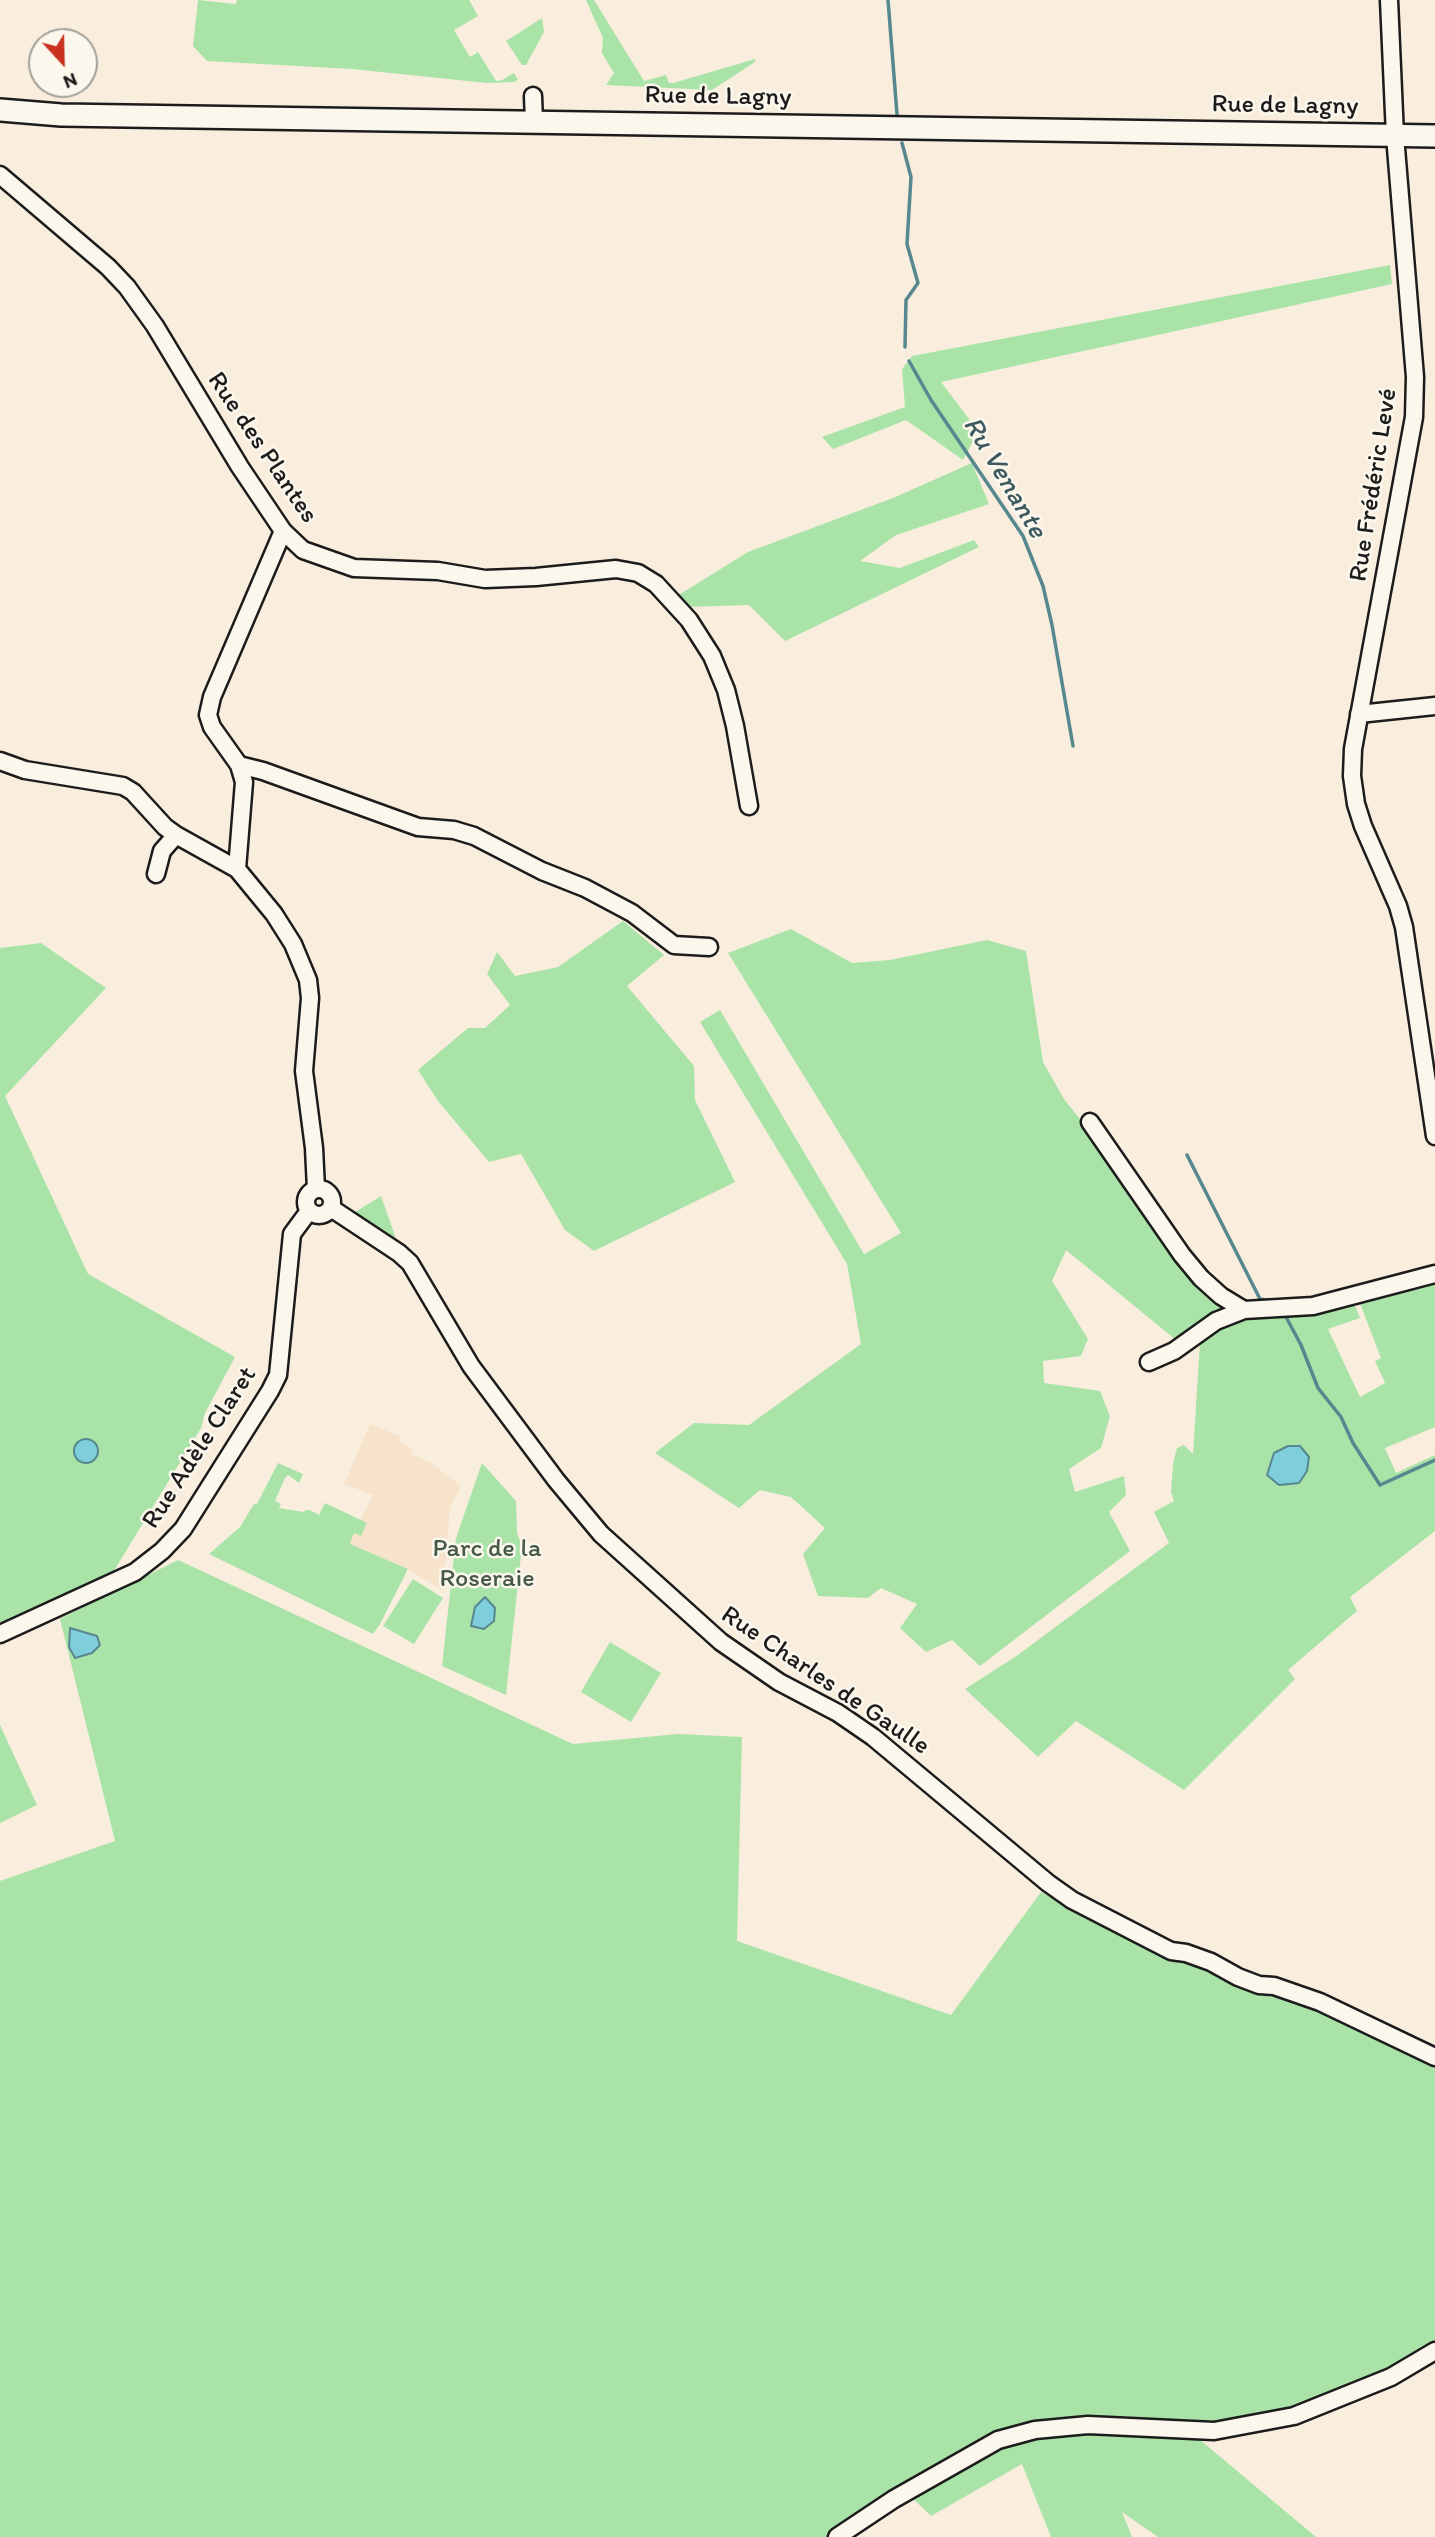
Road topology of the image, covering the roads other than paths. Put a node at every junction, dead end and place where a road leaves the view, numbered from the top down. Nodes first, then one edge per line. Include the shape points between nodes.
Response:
1 (1389, 0) edge
2 (533, 96) dead end
3 (0, 110) edge
4 (534, 122) junction
5 (1395, 136) junction
6 (1435, 136) edge
7 (0, 175) edge
8 (283, 531) junction
9 (1435, 706) edge
10 (1359, 714) junction
11 (0, 761) edge
12 (239, 765) junction
13 (749, 806) dead end
14 (176, 835) junction
15 (237, 869) junction
16 (156, 874) dead end
17 (709, 947) dead end
18 (1090, 1122) dead end
19 (1435, 1136) edge
20 (316, 1189) junction
21 (331, 1208) junction
22 (309, 1210) junction
23 (1435, 1274) edge
24 (1244, 1310) junction
25 (1149, 1362) dead end
26 (0, 1634) edge
27 (1435, 2057) edge
28 (1435, 2351) edge
29 (837, 2537) edge

1 - 5 street, Rue Frédéric Levé
2 - 4 street
3 - 4 main road, Rue de Lagny
4 - 5 main road, Rue de Lagny
5 - 6 main road, Rue de Lagny
5 - 10 street, Rue Frédéric Levé via 1413,347 1414,417
7 - 8 street, Rue des Plantes via 127,287
8 - 12 street via 208,715
8 - 13 street, Rue des Plantes via 303,550 354,568 438,571 485,579 615,569 638,573 656,584 689,620 712,656 735,726
9 - 10 street
10 - 19 street, Rue Frédéric Levé via 1352,776 1356,803 1404,927
11 - 14 street via 24,770 123,786
12 - 15 street via 244,782
12 - 17 street via 418,827 474,836 632,913 674,945
14 - 15 street
14 - 16 street via 162,851
15 - 20 street via 280,924 308,979 304,1071
18 - 24 street via 1194,1270
20 - 21 street via 330,1194
20 - 22 street via 306,1199
21 - 22 street via 322,1215
21 - 27 street, Rue Charles de Gaulle via 410,1263 491,1394 601,1534 729,1648 873,1737 1072,1900 1171,1951 1211,1962 1259,1985 1320,2002
22 - 26 street, Rue Adèle Claret via 292,1234 278,1375 183,1529 135,1572
23 - 24 street via 1313,1306
24 - 25 street via 1216,1321 1174,1351
28 - 29 street via 1391,2377 1294,2416 1214,2431 1088,2425 1035,2430 998,2440 894,2498

